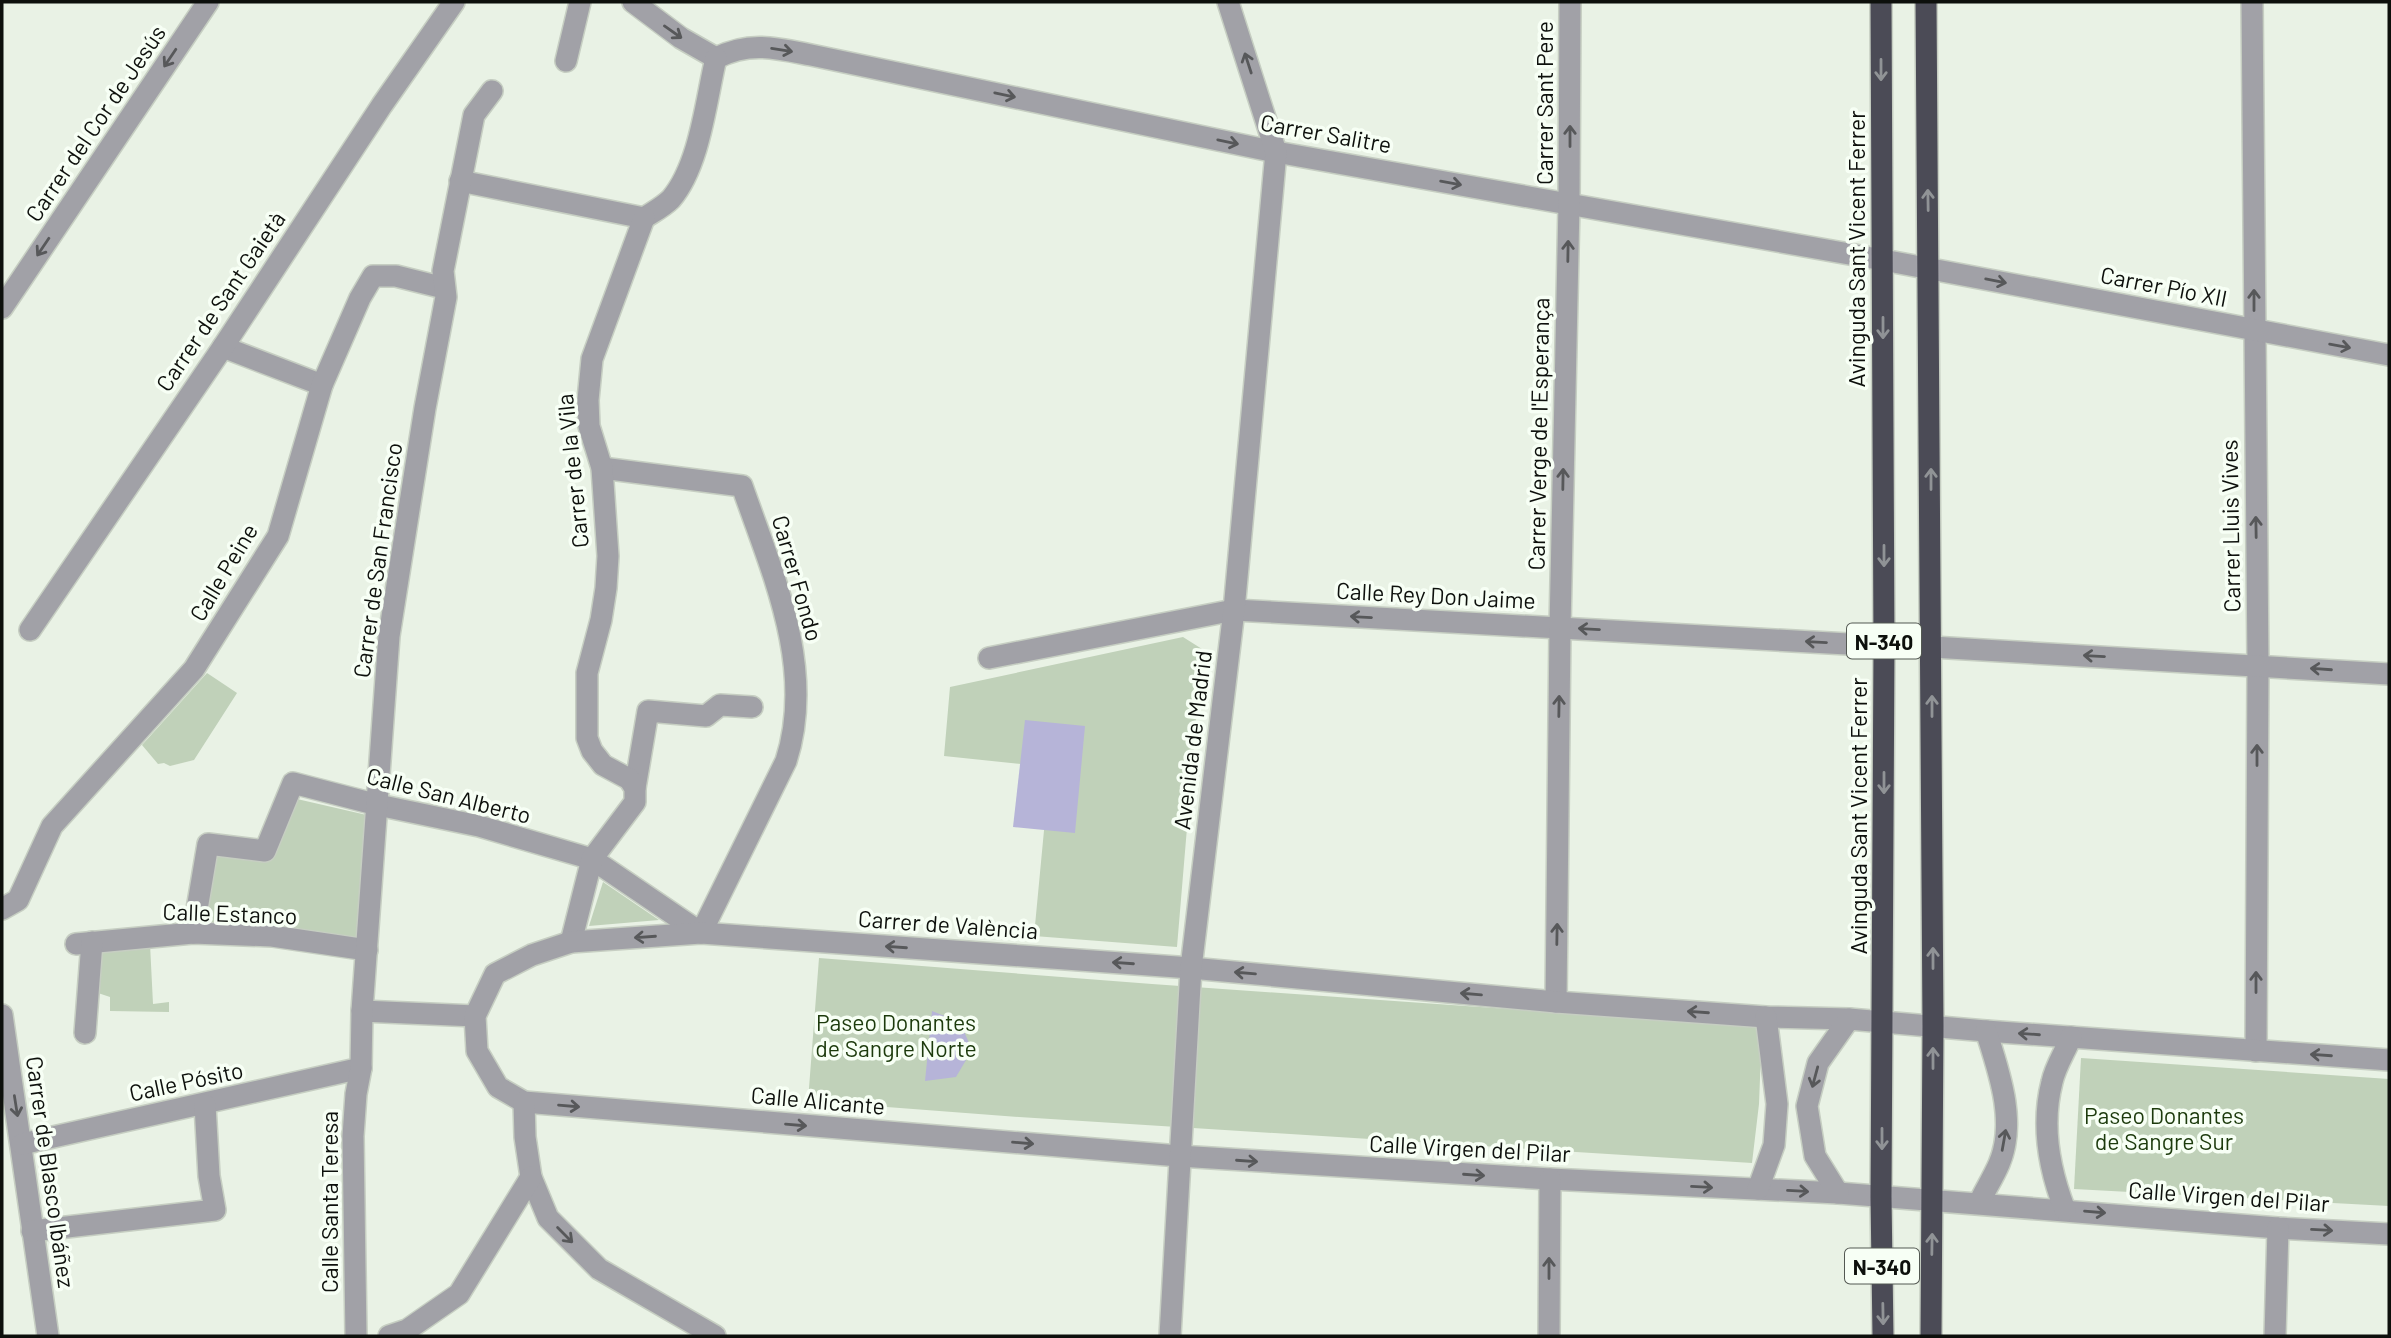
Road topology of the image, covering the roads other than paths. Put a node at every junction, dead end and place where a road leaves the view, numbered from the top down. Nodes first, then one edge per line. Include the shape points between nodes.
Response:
1 (208, 2) edge
2 (453, 2) edge
3 (580, 2) edge
4 (634, 2) edge
5 (1228, 2) edge
6 (1570, 2) edge
7 (1881, 2) edge
8 (1926, 2) edge
9 (2252, 2) edge
10 (716, 58) junction
11 (566, 61) dead end
12 (492, 90) dead end
13 (1276, 152) junction
14 (460, 181) junction
15 (1569, 204) junction
16 (644, 218) junction
17 (1883, 260) junction
18 (1929, 269) junction
19 (444, 288) junction
20 (2, 308) edge
21 (2254, 330) junction
22 (223, 347) junction
23 (2389, 355) edge
24 (322, 385) junction
25 (602, 468) junction
26 (1234, 610) junction
27 (1560, 628) junction
28 (30, 629) dead end
29 (1884, 646) junction
30 (1932, 647) junction
31 (989, 658) dead end
32 (2258, 665) junction
33 (2389, 674) edge
34 (752, 707) dead end
35 (635, 788) junction
36 (378, 805) junction
37 (592, 859) junction
38 (2, 909) edge
39 (193, 933) junction
40 (701, 933) junction
41 (571, 942) junction
42 (367, 950) junction
43 (1191, 968) junction
44 (1556, 1002) junction
45 (362, 1011) junction
46 (2, 1014) edge
47 (475, 1016) junction
48 (1766, 1017) junction
49 (1849, 1019) junction
50 (1884, 1022) junction
51 (1933, 1026) junction
52 (1986, 1031) junction
53 (85, 1033) dead end
54 (2071, 1037) junction
55 (2256, 1051) junction
56 (2389, 1060) edge
57 (6, 1066) edge
58 (361, 1069) junction
59 (524, 1102) junction
60 (205, 1105) junction
61 (22, 1144) junction
62 (1179, 1156) junction
63 (531, 1177) junction
64 (1550, 1179) junction
65 (1758, 1189) junction
66 (1838, 1193) junction
67 (1881, 1197) junction
68 (1933, 1201) junction
69 (1979, 1203) junction
70 (2065, 1210) junction
71 (2278, 1228) junction
72 (32, 1231) junction
73 (2389, 1234) edge
74 (48, 1336) edge
75 (356, 1336) edge
76 (389, 1336) edge
77 (715, 1336) edge
78 (1170, 1336) edge
79 (1549, 1336) edge
80 (1883, 1336) edge
81 (1931, 1336) edge
82 (2275, 1336) edge

1 -> 20 street, Carrer del Cor de Jesús
2 - 22 street, Carrer de Sant Gaietà
3 - 11 street
4 -> 10 street
13 -> 5 street
15 -> 6 street, Carrer Sant Pere
7 -> 17 highway, Avinguda Sant Vicent Ferrer / N-340
18 -> 8 highway, N-340
21 -> 9 street, Carrer Lluis Vives
10 -> 13 street, Carrer Salitre via 752,46 774,48
10 - 16 street via 689,167 669,201
12 - 14 street, Carrer de San Francisco via 474,115
13 -> 15 street, Carrer Salitre
13 - 26 street, Avenida de Madrid
14 - 16 street
14 - 19 street, Carrer de San Francisco via 443,271
15 - 17 street, Carrer Salitre
27 -> 15 street, Carrer Verge de l'Esperança
16 - 25 street, Carrer de la Vila via 599,337 589,377 589,426
17 - 18 street, Carrer Salitre
17 -> 29 highway, Avinguda Sant Vicent Ferrer / N-340
18 -> 21 street, Carrer Pío XII
30 -> 18 highway, N-340
19 - 24 street, Calle Peine via 396,276 373,276
19 - 36 street, Carrer de San Francisco via 446,298 389,636
21 -> 23 street, Carrer Pío XII
32 -> 21 street, Carrer Lluis Vives
22 - 24 street
22 - 28 street, Carrer de Sant Gaietà
24 - 38 street, Calle Peine via 278,536 194,670 52,826 18,900
25 - 35 street, Carrer de la Vila via 606,588 587,673 587,738 603,765 629,779
25 - 40 street, Carrer Fondo via 742,486 773,574 794,656 795,710 786,761
27 -> 26 street, Calle Rey Don Jaime
26 - 31 street, Calle Rey Don Jaime
26 - 43 street, Avenida de Madrid
29 -> 27 street, Calle Rey Don Jaime
44 -> 27 street, Carrer Verge de l'Esperança
29 -> 50 highway, Avinguda Sant Vicent Ferrer / N-340
32 -> 30 street
51 -> 30 highway, N-340
33 -> 32 street
55 -> 32 street, Carrer Lluis Vives
34 - 35 street via 720,705 706,716 648,711
35 - 37 street via 635,803
36 - 37 street, Calle San Alberto via 479,826
36 - 39 street, Calle San Alberto via 293,783 265,851 208,844
36 - 42 street, Carrer de San Francisco
37 - 40 street
37 - 41 street
39 - 42 street, Calle Estanco via 272,936
39 - 53 street, Calle Estanco via 84,943
40 -> 41 street, Carrer de València
43 -> 40 street, Carrer de València
41 - 47 street, Carrer de València via 495,974
42 - 45 street, Carrer de San Francisco
44 -> 43 street
43 - 62 street, Avenida de Madrid
48 -> 44 street
45 - 47 street
45 - 58 street, Calle Santa Teresa
46 - 57 street, Carrer de Blasco Ibáñez
47 - 59 street, Calle Alicante via 477,1051 498,1087
48 - 49 street
48 - 65 street via 1777,1104 1774,1145
49 - 50 street
49 -> 66 street via 1818,1063 1807,1106 1815,1156
50 - 51 street
50 -> 67 highway, Avinguda Sant Vicent Ferrer / N-340
51 - 52 street
68 -> 51 highway, N-340
54 -> 52 street
69 -> 52 street via 2000,1162 2008,1119
54 - 55 street
54 - 70 street via 2052,1080 2045,1122 2054,1182
56 -> 55 street
57 -> 61 street, Carrer de Blasco Ibáñez
58 - 60 street, Calle Pósito
58 - 75 street, Calle Santa Teresa via 353,1136
59 -> 62 street, Calle Alicante
59 - 63 street
60 - 61 street, Calle Pósito
60 - 72 street via 215,1210
61 - 72 street, Carrer de Blasco Ibáñez
62 -> 64 street, Calle Virgen del Pilar
62 - 78 street, Avenida de Madrid
63 - 76 street via 459,1294 407,1330
63 -> 77 street via 548,1218 599,1269
64 -> 65 street, Calle Virgen del Pilar
79 -> 64 street
65 -> 66 street, Calle Virgen del Pilar
66 - 67 street, Calle Virgen del Pilar
67 - 68 street, Calle Virgen del Pilar
67 -> 80 highway, Avinguda Sant Vicent Ferrer / N-340
68 - 69 street, Calle Virgen del Pilar
81 -> 68 highway, N-340
69 - 70 street, Calle Virgen del Pilar
70 -> 71 street, Calle Virgen del Pilar
71 -> 73 street, Calle Virgen del Pilar
71 - 82 street
72 - 74 street, Carrer de Blasco Ibáñez

